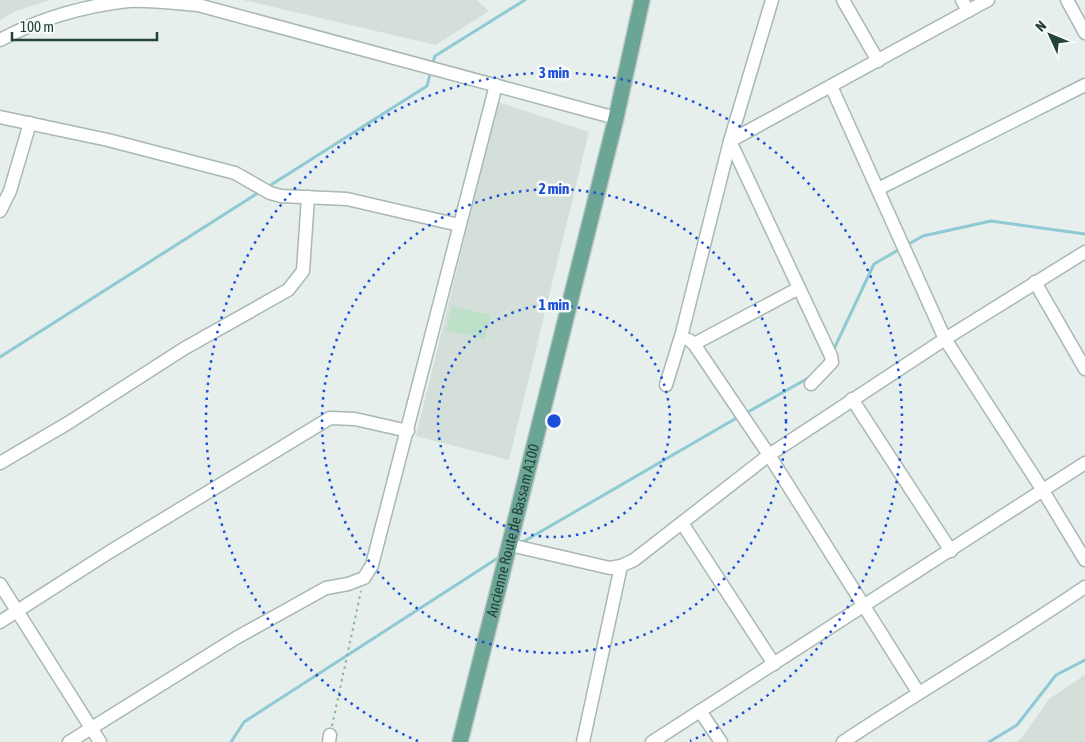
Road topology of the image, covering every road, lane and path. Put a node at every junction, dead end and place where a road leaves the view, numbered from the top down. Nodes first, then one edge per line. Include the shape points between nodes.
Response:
1 (642, 0) edge
2 (772, 0) edge
3 (843, 0) edge
4 (988, 0) edge
5 (1067, 0) edge
6 (965, 6) edge
7 (1085, 32) edge
8 (0, 40) edge
9 (878, 61) junction
10 (496, 85) junction
11 (1085, 85) edge
12 (831, 86) junction
13 (0, 117) edge
14 (616, 118) junction
15 (30, 123) junction
16 (730, 141) junction
17 (878, 189) junction
18 (308, 197) junction
19 (0, 211) edge
20 (459, 225) junction
21 (1085, 252) edge
22 (1035, 282) junction
23 (799, 288) junction
24 (682, 334) junction
25 (945, 339) junction
26 (694, 344) junction
27 (1085, 369) edge
28 (811, 384) dead end
29 (666, 386) dead end
30 (852, 399) junction
31 (408, 431) junction
32 (769, 455) junction
33 (0, 463) edge
34 (1085, 463) edge
35 (1042, 489) junction
36 (682, 523) junction
37 (510, 545) junction
38 (951, 550) junction
39 (1085, 560) edge
40 (621, 566) junction
41 (364, 578) junction
42 (0, 584) edge
43 (1085, 587) edge
44 (863, 606) junction
45 (17, 611) junction
46 (0, 622) edge
47 (774, 664) junction
48 (918, 692) junction
49 (700, 711) junction
50 (92, 728) junction
51 (329, 739) edge
52 (69, 742) edge
53 (100, 742) edge
54 (460, 742) edge
55 (583, 742) edge
56 (652, 742) edge
57 (721, 742) edge
58 (843, 742) edge

1 - 14 main road, Ancienne Route de Bassam A100
2 - 16 street
3 - 9 street
4 - 6 street
5 - 7 street
6 - 9 street
8 - 10 street via 18,30 75,10 130,1 198,5
9 - 12 street
10 - 14 street
10 - 20 street
11 - 17 street
12 - 16 street
12 - 17 street
13 - 15 street
14 - 37 main road, Ancienne Route de Bassam A100
15 - 18 street via 235,174 281,196
15 - 19 street via 10,191
16 - 23 street
16 - 24 street
17 - 25 street
18 - 20 street via 347,199
18 - 33 street via 303,271 288,290 185,348
20 - 31 street
21 - 22 street
22 - 25 street
22 - 27 street
23 - 26 street
23 - 28 street via 832,362
24 - 26 street
24 - 29 street
25 - 30 street
25 - 35 street
26 - 32 street
30 - 32 street
30 - 38 street
31 - 41 street via 372,565
31 - 45 street via 349,418 330,418
32 - 36 street
32 - 44 street
34 - 35 street
35 - 38 street
35 - 39 street
36 - 40 street via 634,560
36 - 47 street
37 - 40 street via 610,568
37 - 54 main road, Ancienne Route de Bassam A100
38 - 44 street
40 - 55 street
41 - 50 street via 326,588 236,638
41 - 51 path
42 - 45 street
43 - 48 street
44 - 47 street
44 - 48 street
45 - 46 street
45 - 50 street
47 - 49 street
48 - 58 street
49 - 56 street
49 - 57 street
50 - 52 street
50 - 53 street

